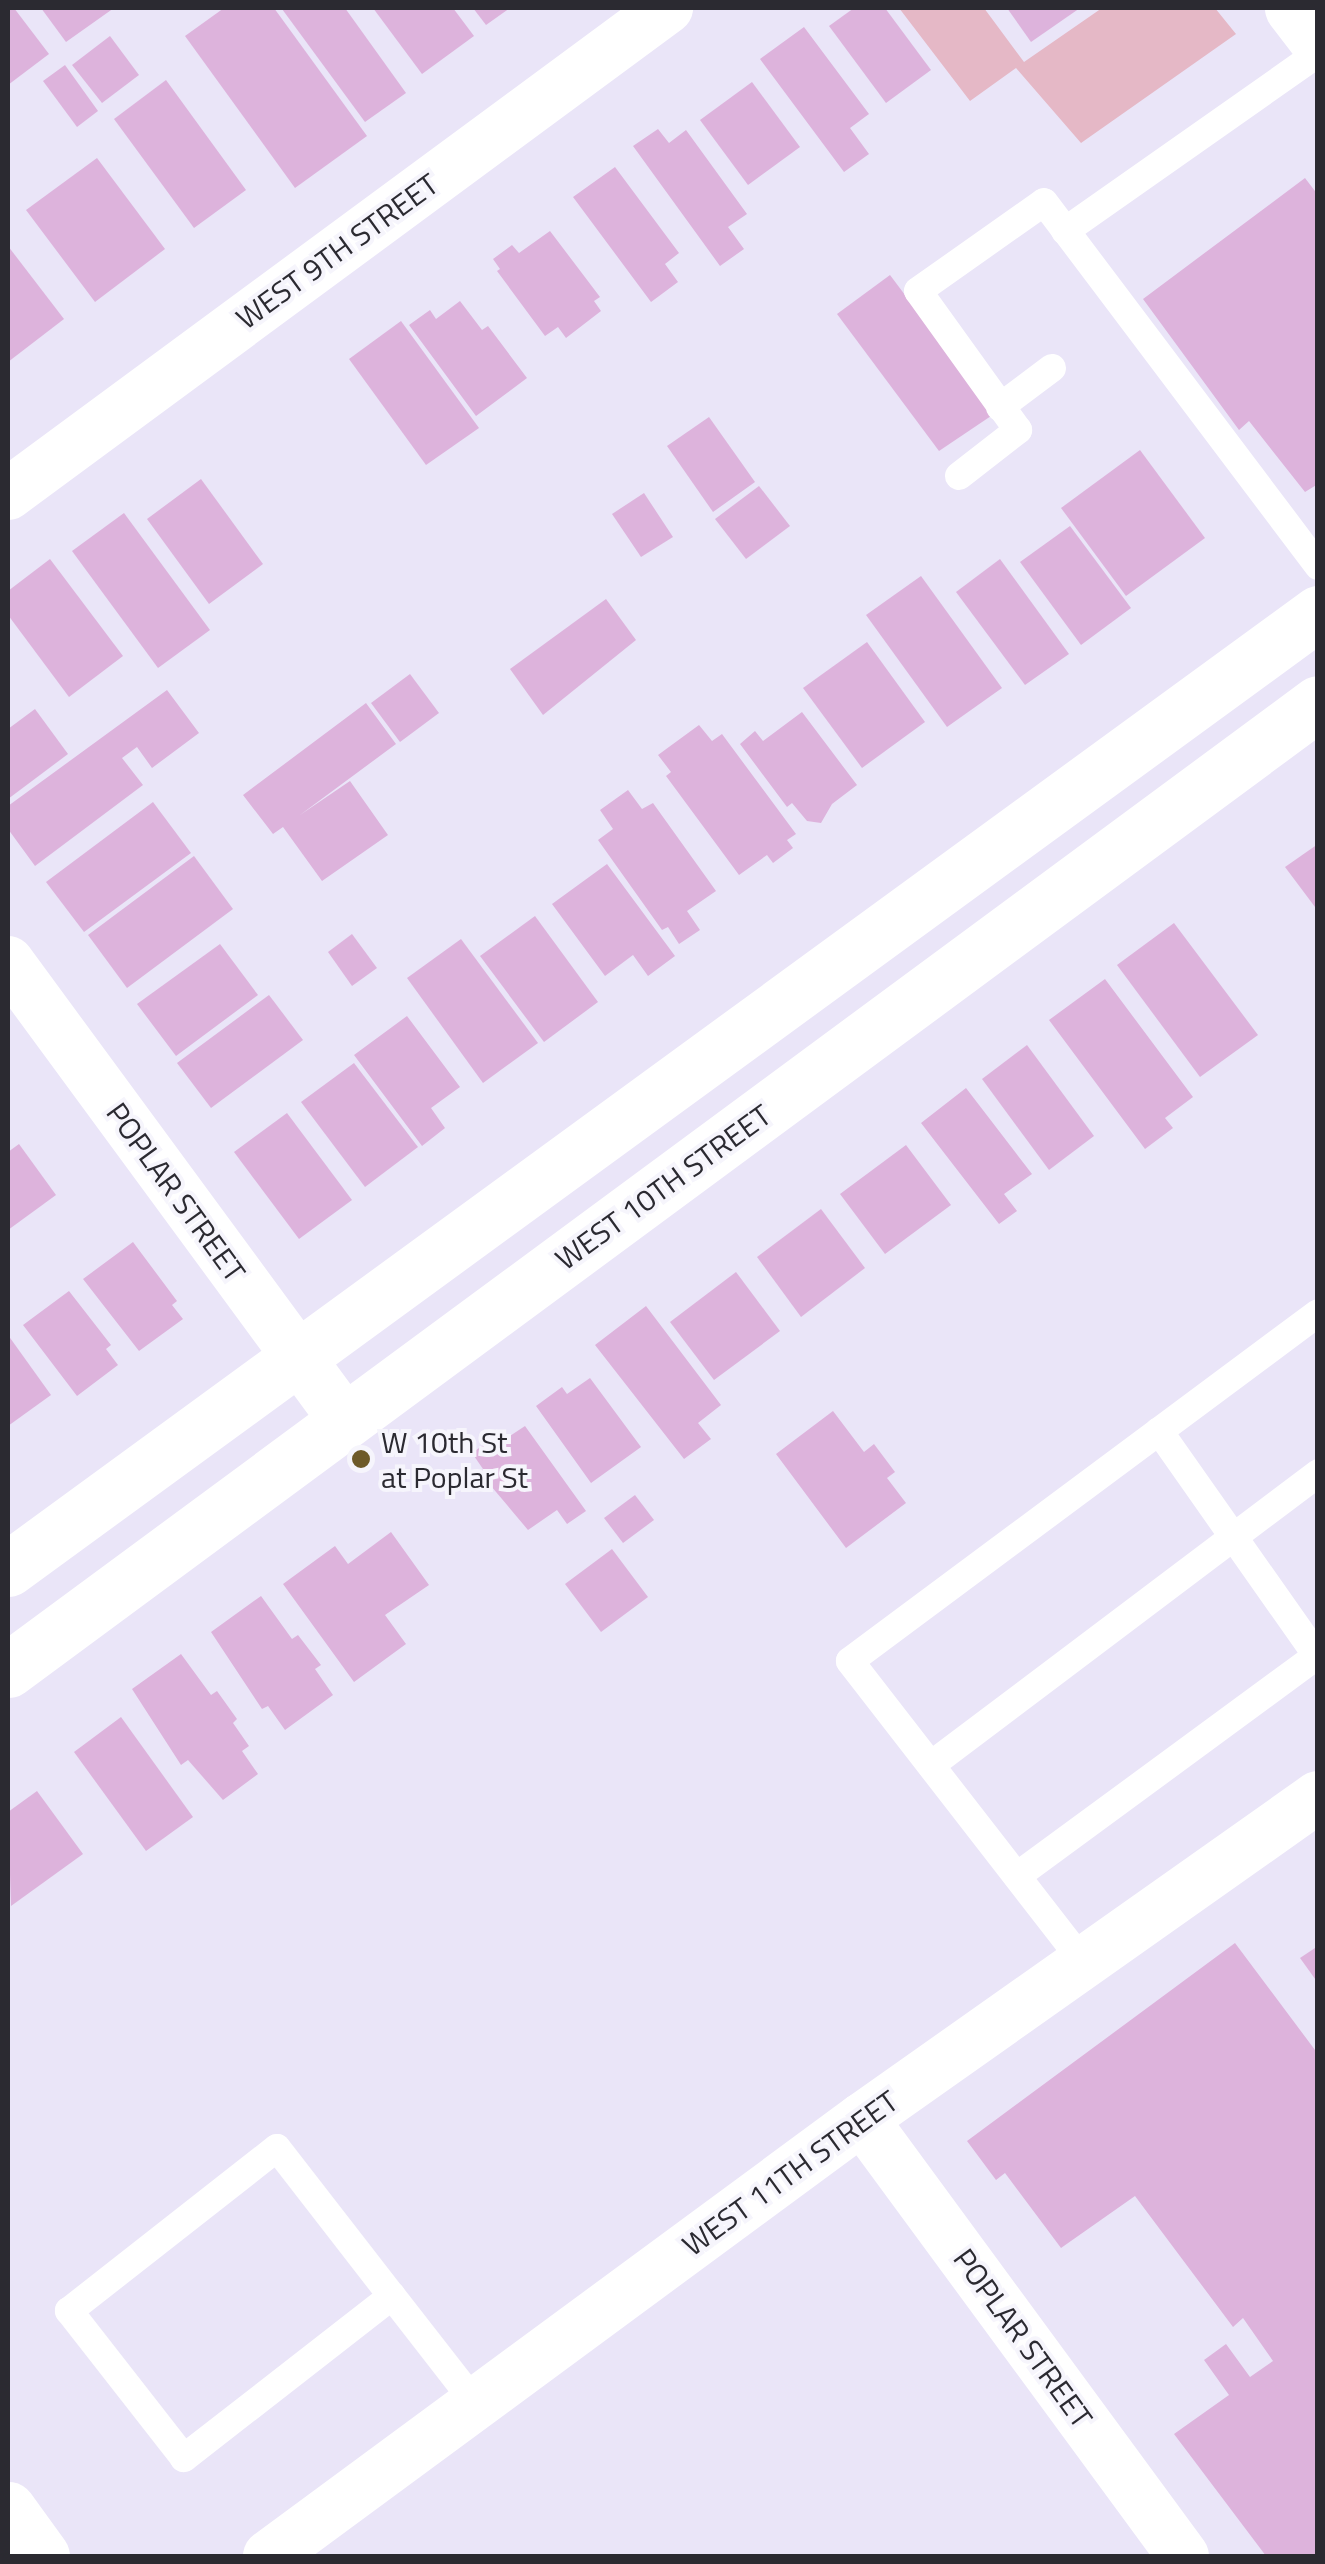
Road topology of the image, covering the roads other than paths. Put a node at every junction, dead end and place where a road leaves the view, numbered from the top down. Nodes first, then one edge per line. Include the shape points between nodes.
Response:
1 (666, 8) edge
2 (1292, 8) edge
3 (1318, 42) edge
4 (1318, 53) edge
5 (1065, 231) junction
6 (1052, 368) dead end
7 (1000, 407) junction
8 (960, 476) dead end
9 (8, 494) edge
10 (1318, 566) edge
11 (1318, 613) edge
12 (1318, 703) edge
13 (946, 884) junction
14 (989, 946) junction
15 (8, 962) edge
16 (1318, 1312) edge
17 (298, 1359) junction
18 (346, 1422) junction
19 (1159, 1431) junction
20 (1318, 1474) edge
21 (1233, 1537) junction
22 (8, 1569) edge
23 (1317, 1656) edge
24 (8, 1670) edge
25 (931, 1765) junction
26 (1318, 1797) edge
27 (1017, 1876) junction
28 (1084, 1963) junction
29 (862, 2119) junction
30 (392, 2296) junction
31 (476, 2404) junction
32 (8, 2509) edge
33 (42, 2556) edge
34 (269, 2556) edge
35 (1183, 2556) edge

1 - 9 street, WEST 9TH STREET
2 - 3 street
4 - 5 lane
5 - 7 lane via 1044,202 918,291
5 - 10 lane
6 - 7 lane
7 - 8 lane via 1018,430
11 - 13 street
12 - 14 street, WEST 10TH STREET
13 - 14 street
13 - 17 street
14 - 18 street, WEST 10TH STREET
15 - 17 street, POPLAR STREET
16 - 19 lane
17 - 18 street, POPLAR STREET
17 - 22 street
18 - 24 street, WEST 10TH STREET
19 - 21 lane
19 - 25 lane via 850,1660
20 - 21 lane
21 - 23 lane
21 - 25 lane
23 - 27 lane
25 - 27 lane
26 - 28 street, WEST 11TH STREET
27 - 28 lane
28 - 29 street, WEST 11TH STREET
29 - 31 street, WEST 11TH STREET
29 - 35 street, POPLAR STREET
30 - 30 lane via 277,2148 68,2311 184,2458
30 - 31 lane
31 - 34 street, WEST 11TH STREET
32 - 33 street

